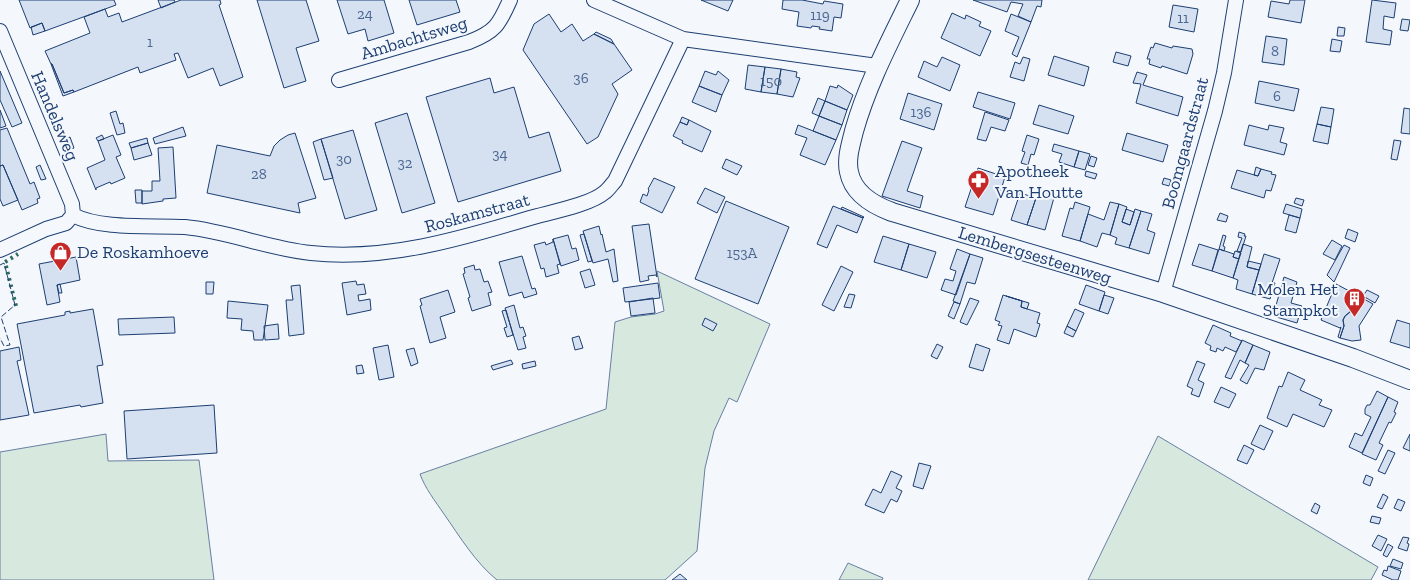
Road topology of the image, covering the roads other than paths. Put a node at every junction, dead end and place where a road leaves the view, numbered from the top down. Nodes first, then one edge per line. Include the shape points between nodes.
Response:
1 (510, 0) edge
2 (594, 0) edge
3 (910, 0) edge
4 (1236, 0) edge
5 (0, 31) edge
6 (683, 39) junction
7 (877, 66) junction
8 (339, 80) dead end
9 (73, 215) junction
10 (0, 250) edge
11 (1163, 293) junction
12 (1410, 380) edge

1 - 8 street, Ambachtsweg via 500,22 486,35
2 - 6 street
3 - 7 street, Lembergsesteenweg
4 - 11 street, Boomgaardstraat via 1215,111
5 - 9 street, Handelsweg via 72,204
6 - 7 street
6 - 9 street, Roskamstraat via 610,187 590,201 518,222 406,250 334,255 186,227 83,221
7 - 11 street, Lembergsesteenweg via 861,108 848,158 849,173 856,189 868,200 892,212
9 - 10 street via 66,223
11 - 12 street, Lembergsesteenweg

